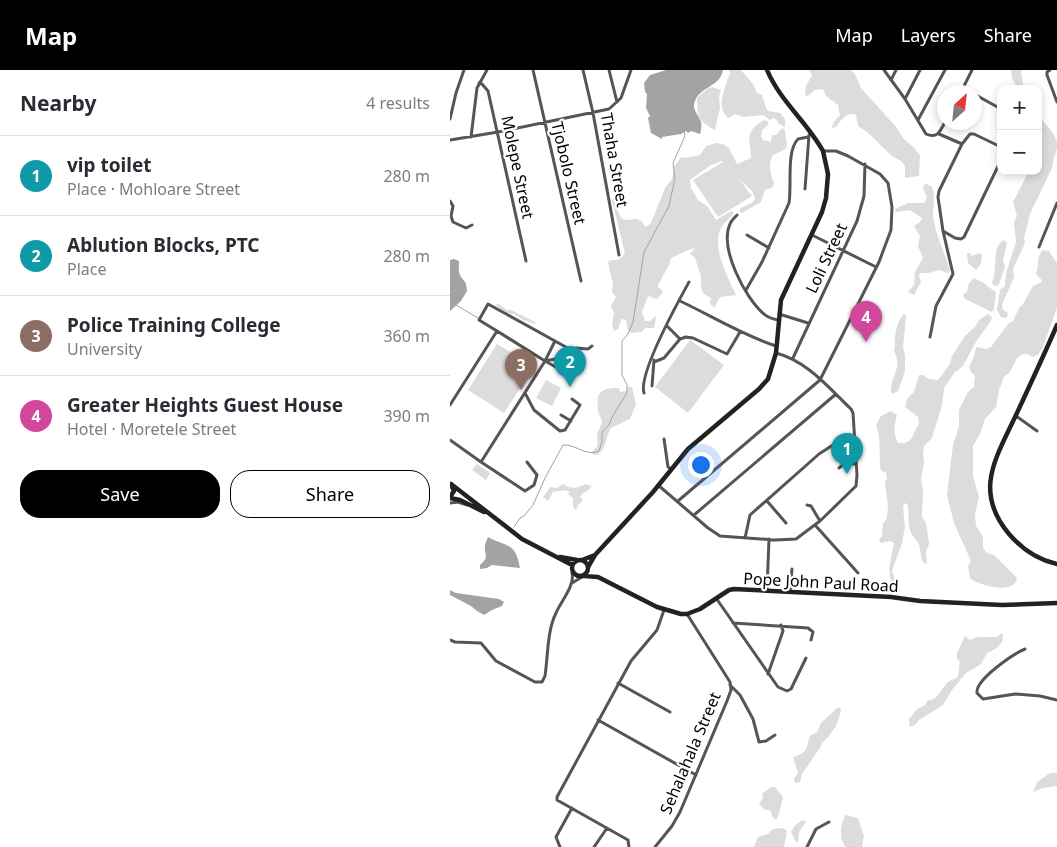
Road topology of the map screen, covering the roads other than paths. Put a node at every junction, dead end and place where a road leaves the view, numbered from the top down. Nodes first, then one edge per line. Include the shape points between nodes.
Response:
1 (464, 70) edge
2 (487, 70) edge
3 (533, 70) edge
4 (583, 70) edge
5 (609, 70) edge
6 (631, 70) edge
7 (767, 70) edge
8 (884, 70) edge
9 (896, 70) edge
10 (920, 70) edge
11 (945, 70) edge
12 (972, 70) edge
13 (1050, 70) edge
14 (891, 80) junction
15 (479, 83) junction
16 (964, 85) edge
17 (982, 98) edge
18 (905, 99) junction
19 (617, 102) junction
20 (1057, 102) edge
21 (997, 107) edge
22 (593, 113) junction
23 (450, 119) edge
24 (918, 120) junction
25 (545, 122) junction
26 (941, 130) edge
27 (498, 132) junction
28 (939, 134) junction
29 (809, 135) junction
30 (471, 137) junction
31 (450, 140) edge
32 (962, 144) junction
33 (997, 145) edge
34 (824, 151) junction
35 (865, 164) junction
36 (997, 168) edge
37 (805, 189) dead end
38 (450, 201) edge
39 (1057, 202) edge
40 (737, 215) dead end
41 (472, 225) dead end
42 (943, 231) junction
43 (747, 235) dead end
44 (812, 235) junction
45 (1039, 247) dead end
46 (769, 248) junction
47 (844, 251) junction
48 (619, 255) dead end
49 (526, 261) dead end
50 (876, 268) junction
51 (581, 281) dead end
52 (689, 282) dead end
53 (746, 290) junction
54 (680, 301) junction
55 (779, 314) junction
56 (778, 320) junction
57 (808, 323) junction
58 (1057, 325) edge
59 (667, 326) junction
60 (497, 331) junction
61 (740, 332) junction
62 (930, 337) dead end
63 (680, 339) junction
64 (555, 341) junction
65 (592, 346) dead end
66 (776, 346) junction
67 (573, 351) junction
68 (776, 352) junction
69 (793, 358) junction
70 (653, 360) junction
71 (545, 361) junction
72 (820, 380) junction
73 (652, 386) dead end
74 (525, 393) junction
75 (644, 393) dead end
76 (836, 394) junction
77 (572, 399) dead end
78 (450, 405) edge
79 (561, 415) dead end
80 (1015, 416) junction
81 (571, 421) junction
82 (1037, 430) dead end
83 (664, 439) dead end
84 (450, 440) edge
85 (854, 442) junction
86 (481, 462) junction
87 (527, 462) dead end
88 (856, 464) junction
89 (839, 468) dead end
90 (671, 469) junction
91 (450, 483) edge
92 (658, 485) junction
93 (450, 498) edge
94 (678, 501) junction
95 (767, 501) junction
96 (450, 503) edge
97 (470, 505) junction
98 (807, 505) dead end
99 (694, 515) junction
100 (497, 518) junction
101 (820, 521) junction
102 (786, 523) dead end
103 (815, 525) junction
104 (745, 538) junction
105 (769, 539) junction
106 (554, 555) junction
107 (595, 555) junction
108 (581, 560) junction
109 (1057, 564) edge
110 (572, 565) junction
111 (588, 567) junction
112 (792, 569) dead end
113 (572, 573) junction
114 (858, 573) dead end
115 (583, 576) junction
116 (598, 577) junction
117 (572, 584) junction
118 (767, 590) junction
119 (790, 592) junction
120 (716, 598) junction
121 (1057, 603) edge
122 (664, 610) junction
123 (687, 614) junction
124 (733, 623) junction
125 (781, 625) junction
126 (450, 640) edge
127 (811, 640) dead end
128 (1025, 649) dead end
129 (806, 658) dead end
130 (768, 674) junction
131 (618, 683) junction
132 (730, 685) junction
133 (1057, 700) edge
134 (670, 712) dead end
135 (598, 720) junction
136 (775, 735) dead end
137 (696, 774) junction
138 (572, 808) junction
139 (829, 822) dead end
140 (607, 828) junction
141 (560, 847) edge
142 (594, 847) edge
143 (629, 847) edge
144 (655, 847) edge
145 (807, 847) edge

1 - 23 street
2 - 15 street
3 - 25 street, Tjobolo Street
4 - 22 street, Thaha Street
5 - 19 street
6 - 19 street
7 - 29 main road
8 - 14 street
9 - 14 street
10 - 18 street
11 - 24 street
12 - 16 street
13 - 20 street via 1046,75
14 - 18 street
15 - 27 street, Molepe Street via 488,91
15 - 30 street
17 - 21 street
18 - 24 street
19 - 22 street via 609,109
22 - 25 street
22 - 48 street, Thaha Street
24 - 28 street via 926,134 932,137
25 - 27 street
25 - 51 street, Tjobolo Street
26 - 28 street
27 - 30 street
27 - 49 street, Molepe Street
28 - 32 street
29 - 34 main road
29 - 37 street
29 - 46 street via 798,139 792,148 789,203
30 - 31 street
32 - 33 street via 972,134
32 - 42 street via 939,191
34 - 35 street via 836,151
34 - 44 main road via 829,183
35 - 47 street, Loli Street via 864,196
35 - 50 street via 888,183 892,207 891,230
36 - 42 street via 964,237 954,238
38 - 41 street via 453,222 466,228
39 - 45 street
40 - 53 street via 730,223 727,245
42 - 62 street via 952,274 936,306
43 - 46 street
44 - 47 street
44 - 55 main road via 785,289
46 - 53 street
47 - 50 street
47 - 57 street, Loli Street
50 - 72 street
52 - 54 street
53 - 56 street via 765,315
54 - 59 street
54 - 61 street
55 - 56 main road
55 - 57 street
56 - 66 main road
57 - 69 street, Loli Street
58 - 80 main road
59 - 63 street
59 - 70 street
60 - 64 street via 479,320 488,304
60 - 71 street
60 - 78 street
61 - 63 street via 727,354 693,338
61 - 66 street
63 - 70 street via 664,358
64 - 67 street
64 - 71 street
65 - 67 street
66 - 68 main road
67 - 71 street
67 - 71 street via 574,367 570,375
68 - 69 street
68 - 90 main road via 765,384 688,449
69 - 72 street
70 - 73 street
70 - 75 street via 643,383
71 - 74 street
72 - 76 street
72 - 94 street
74 - 81 street via 534,410 558,430 565,430
74 - 86 street
76 - 85 street via 853,413
76 - 99 street
77 - 81 street via 580,405
79 - 81 street
80 - 82 street
80 - 109 main road via 994,460 990,480 992,504 999,520 1021,546 1036,557
83 - 90 street
84 - 86 street
85 - 88 street
85 - 95 street via 836,443 819,454
86 - 87 street via 525,491 534,485 537,475
88 - 89 street via 845,464
88 - 101 street via 856,486
90 - 92 main road
91 - 93 main road via 454,491
91 - 100 main road
92 - 94 street
92 - 107 main road
93 - 97 main road
94 - 99 street
95 - 102 street
95 - 104 street via 750,516
96 - 97 street
97 - 100 main road
98 - 101 street
99 - 104 street via 720,536
100 - 106 main road via 522,539
101 - 103 street
103 - 105 street via 796,539
103 - 114 street
104 - 105 street
105 - 118 street
106 - 108 main road
106 - 110 main road
107 - 108 main road
107 - 111 main road
108 - 110 main road
108 - 111 main road
110 - 113 main road
111 - 115 main road
111 - 116 main road
112 - 119 street
113 - 115 main road
113 - 117 street
115 - 116 main road
115 - 117 street
116 - 122 main road
117 - 126 street via 552,623 542,682 535,682 496,661 481,643
118 - 119 main road, Pope John Paul Road
118 - 120 main road, Pope John Paul Road via 729,590
119 - 121 main road, Pope John Paul Road via 891,597 920,602
120 - 123 main road, Pope John Paul Road
120 - 124 street
122 - 123 main road
122 - 131 street via 657,630 631,661
123 - 132 street, Sehalahala Street
124 - 125 street
124 - 130 street
125 - 127 street via 810,629 814,632
125 - 130 street via 783,631
128 - 133 street via 1009,658 978,685 976,693 983,699 1014,694
129 - 130 street via 790,690 778,687
131 - 134 street
131 - 135 street
132 - 136 street via 753,718 759,742
132 - 137 street, Sehalahala Street via 728,702
135 - 137 street
135 - 138 street via 557,798
137 - 144 street, Sehalahala Street via 675,821
138 - 140 street
138 - 141 street via 556,837
139 - 145 street via 816,829
140 - 142 street
140 - 143 street via 628,840

